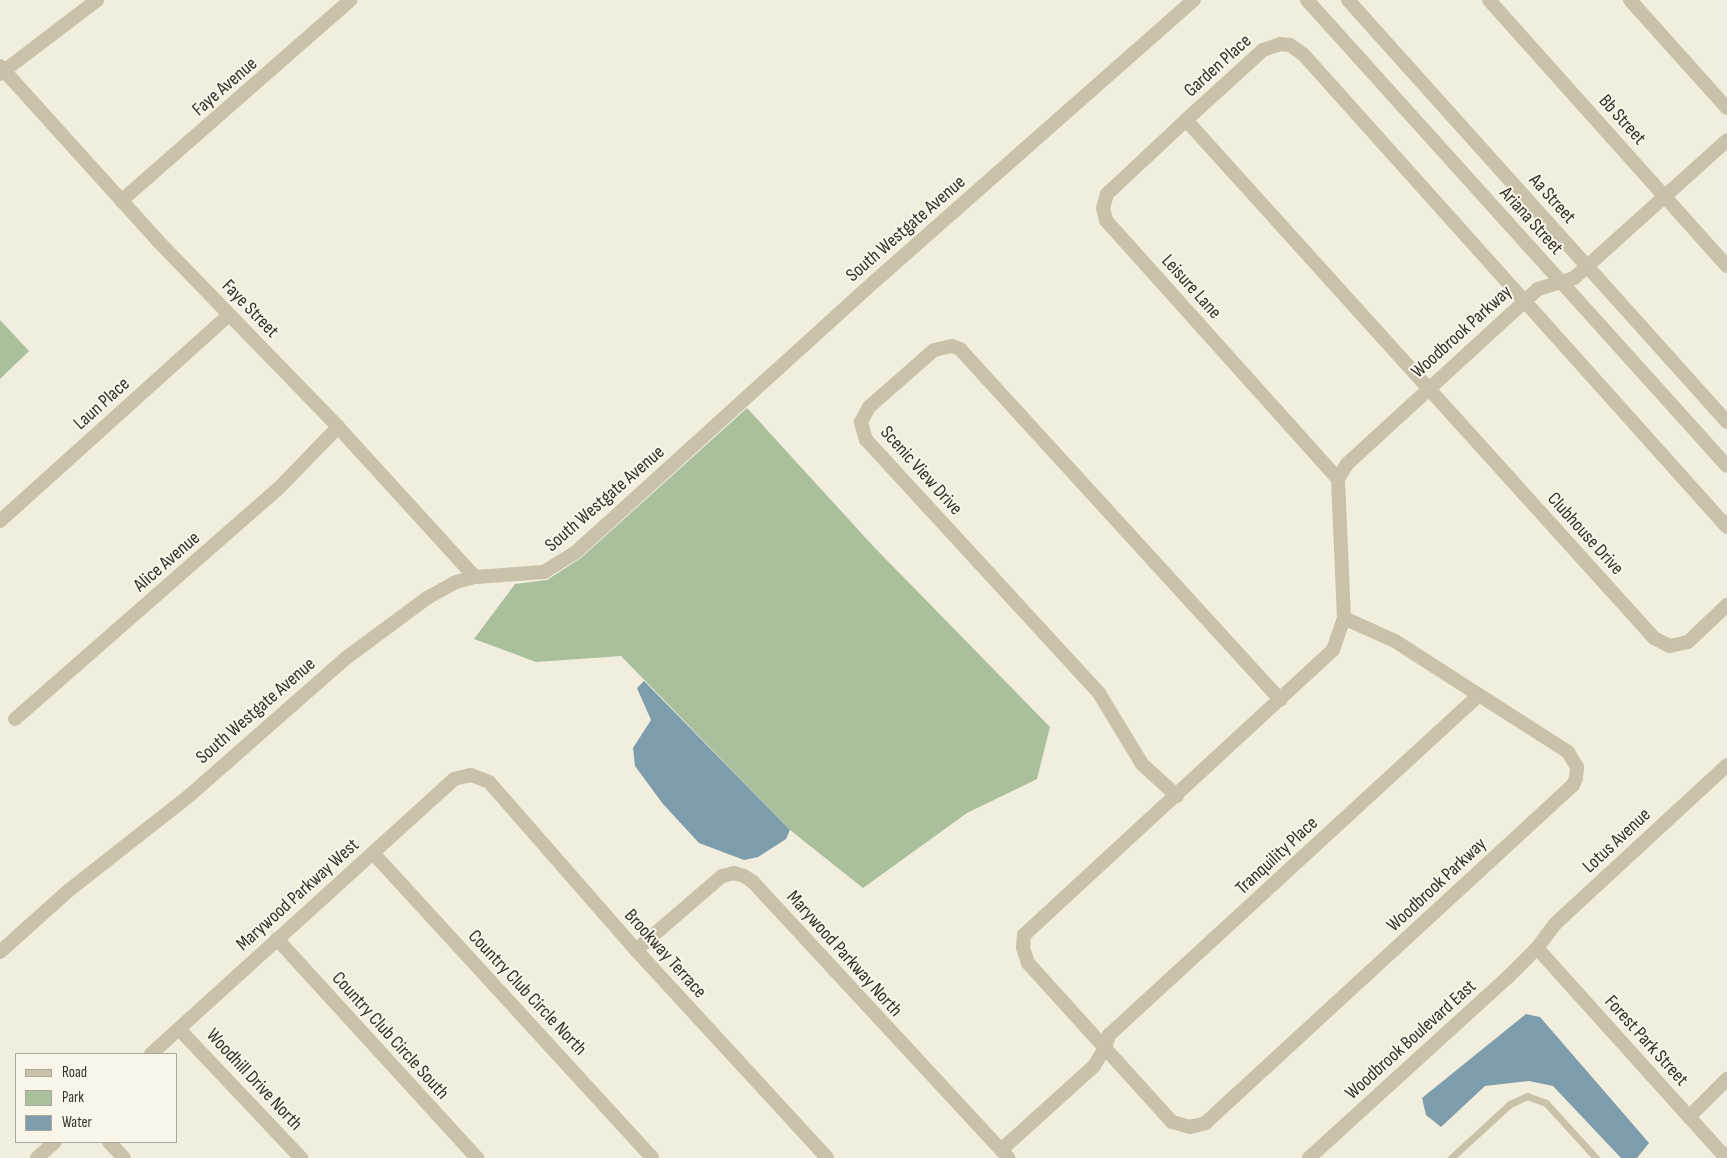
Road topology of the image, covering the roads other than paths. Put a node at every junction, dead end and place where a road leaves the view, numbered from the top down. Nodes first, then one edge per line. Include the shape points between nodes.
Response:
1 (97, 0) edge
2 (351, 0) edge
3 (1194, 0) edge
4 (1307, 0) edge
5 (1348, 0) edge
6 (1489, 0) edge
7 (1630, 0) edge
8 (1, 70) edge
9 (1727, 108) edge
10 (1186, 120) junction
11 (1727, 140) edge
12 (1665, 197) junction
13 (121, 201) junction
14 (1586, 265) junction
15 (1727, 266) edge
16 (1559, 281) junction
17 (1524, 302) junction
18 (229, 315) junction
19 (1428, 387) junction
20 (1727, 422) edge
21 (338, 427) junction
22 (1727, 466) edge
23 (1338, 480) junction
24 (0, 521) edge
25 (1727, 527) edge
26 (475, 577) junction
27 (1727, 605) edge
28 (1344, 618) junction
29 (1479, 695) junction
30 (1280, 700) junction
31 (14, 719) dead end
32 (1727, 765) edge
33 (476, 776) joint
34 (1177, 796) junction
35 (373, 853) junction
36 (277, 939) junction
37 (1537, 948) junction
38 (636, 950) junction
39 (0, 952) edge
40 (179, 1029) junction
41 (1105, 1048) junction
42 (152, 1053) edge
43 (1727, 1079) edge
44 (1689, 1117) junction
45 (54, 1143) edge
46 (110, 1143) edge
47 (1005, 1154) edge
48 (37, 1158) edge
49 (124, 1158) edge
50 (300, 1158) edge
51 (477, 1158) edge
52 (652, 1158) edge
53 (827, 1158) edge
54 (1309, 1158) edge
55 (1451, 1158) edge
56 (1596, 1158) edge
57 (1726, 1158) edge

1 - 8 street
2 - 13 street, Faye Avenue
3 - 26 street, South Westgate Avenue via 875,281 576,552 544,572
4 - 16 street, Ariana Street
5 - 14 street, Aa Street
6 - 12 street, Bb Street
7 - 9 street
8 - 13 street, Faye Street
10 - 17 street, Garden Place via 1270,46 1280,44 1296,48
10 - 19 street, Garden Place
10 - 23 street, Leisure Lane via 1107,194 1103,208 1106,220
11 - 12 street, Woodbrook Parkway
12 - 14 street, Woodbrook Parkway
12 - 15 street, Bb Street
13 - 18 street, Faye Street
14 - 16 street, Woodbrook Parkway via 1574,278
14 - 20 street, Aa Street
16 - 17 street, Woodbrook Parkway via 1543,285
16 - 22 street, Ariana Street
17 - 19 street, Woodbrook Parkway
17 - 25 street
18 - 21 street, Faye Street
18 - 24 street, Laun Place
19 - 23 street, Woodbrook Parkway via 1367,444
19 - 27 street, Clubhouse Drive via 1654,638 1670,646 1688,642
21 - 26 street, Faye Street
21 - 31 street, Alice Avenue via 277,490
23 - 28 street, Woodbrook Parkway
26 - 39 street, South Westgate Avenue via 441,589 346,658 190,795 68,891
28 - 29 street, Woodbrook Parkway via 1374,630
28 - 30 street, Woodbrook Parkway via 1339,638 1325,660
29 - 41 street, Tranquility Place via 1109,1035
29 - 41 street, Woodbrook Parkway via 1568,752 1577,767 1573,786 1206,1123 1190,1128 1172,1122
30 - 34 street, Woodbrook Parkway
30 - 34 street, Scenic View Drive via 960,349 952,346 934,350 869,407 861,422 866,440 1099,693 1142,764
32 - 37 street, Lotus Avenue via 1556,922
33 - 35 street, Marywood Parkway West via 461,774 454,779
33 - 38 street, Brookway Terrace via 489,782
34 - 41 street, Woodbrook Parkway via 1024,935 1023,948 1028,963
35 - 36 street, Marywood Parkway West
35 - 52 street, Country Club Circle North
36 - 40 street, Marywood Parkway West
36 - 51 street, Country Club Circle South
37 - 44 street, Forest Park Street
37 - 54 street, Woodbrook Boulevard East
38 - 47 street, Marywood Parkway North via 722,876 744,876 754,882
38 - 53 street, Brookway Terrace
40 - 42 street, Marywood Parkway West
40 - 50 street, Woodhill Drive North
41 - 47 street via 1094,1066
43 - 44 street
44 - 57 street, Forest Park Street
45 - 48 street
46 - 49 street
55 - 56 lane via 1510,1104 1527,1096 1546,1104

